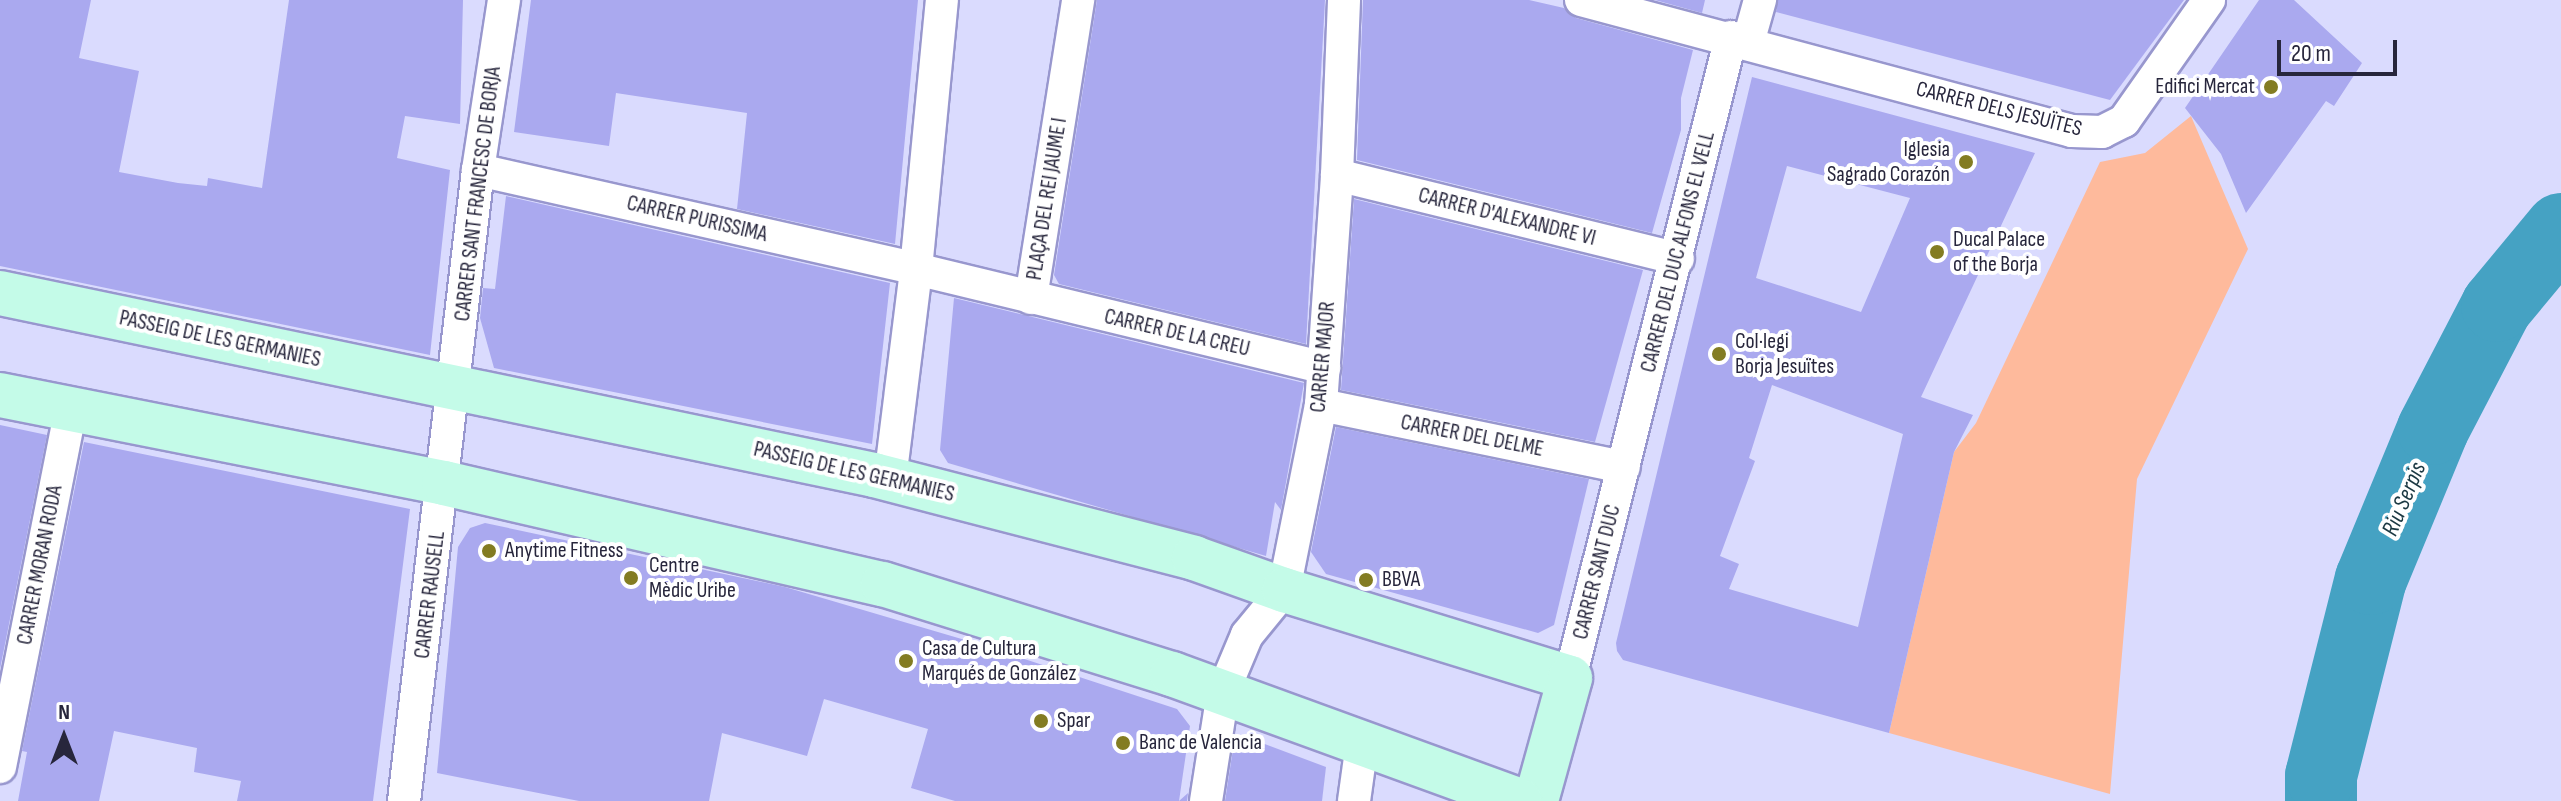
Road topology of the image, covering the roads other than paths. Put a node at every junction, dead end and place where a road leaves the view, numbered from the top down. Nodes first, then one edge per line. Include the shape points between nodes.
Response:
1 (504, 0) edge
2 (942, 0) edge
3 (1078, 0) edge
4 (1344, 0) edge
5 (1581, 0) edge
6 (1760, 0) edge
7 (2209, 0) edge
8 (1740, 40) junction
9 (478, 170) junction
10 (1337, 175) junction
11 (1678, 259) junction
12 (916, 269) junction
13 (0, 293) edge
14 (1031, 298) junction
15 (1324, 368) junction
16 (455, 389) junction
17 (0, 395) edge
18 (1321, 405) junction
19 (71, 409) junction
20 (1624, 467) junction
21 (890, 479) junction
22 (444, 483) junction
23 (1284, 590) junction
24 (1570, 678) junction
25 (1223, 692) junction
26 (1362, 743) junction
27 (0, 767) edge
28 (404, 801) edge
29 (1206, 801) edge
30 (1354, 801) edge
31 (1520, 801) edge
32 (1536, 801) edge

1 - 9 street, CARRER SANT FRANCESC DE BORJA
2 - 12 street
3 - 14 street, PLAÇA DEL REI JAUME I
4 - 10 street, CARRER MAJOR
5 - 8 street, CARRER DELS JESUÏTES
6 - 8 street, CARRER DEL DUC ALFONS EL VELL
7 - 8 street, CARRER DELS JESUÏTES via 2124,121 2102,132 2072,131
8 - 11 street, CARRER DEL DUC ALFONS EL VELL
9 - 12 street, CARRER PURISSIMA
9 - 16 street, CARRER SANT FRANCESC DE BORJA
10 - 11 street, CARRER D'ALEXANDRE VI
10 - 15 street, CARRER MAJOR
11 - 20 street, CARRER DEL DUC ALFONS EL VELL
12 - 14 street, PLAÇA DEL REI JAUME I
12 - 21 street
13 - 16 street, PASSEIG DE LES GERMANIES
14 - 15 street, CARRER DE LA CREU
15 - 18 street, CARRER MAJOR
16 - 21 street, PASSEIG DE LES GERMANIES
16 - 22 street, CARRER RAUSELL
17 - 19 street
18 - 20 street, CARRER DEL DELME
18 - 23 street, CARRER MAJOR
19 - 22 street
19 - 27 street, CARRER MORAN RODA
20 - 24 street, CARRER SANT DUC
21 - 23 street, PASSEIG DE LES GERMANIES via 1194,558
22 - 25 street via 896,588
22 - 28 street, CARRER RAUSELL
23 - 24 street, PASSEIG DE LES GERMANIES
23 - 25 street, CARRER MAJOR via 1247,635
24 - 32 street
25 - 26 street
25 - 29 street, CARRER MAJOR
26 - 30 street
26 - 31 street

